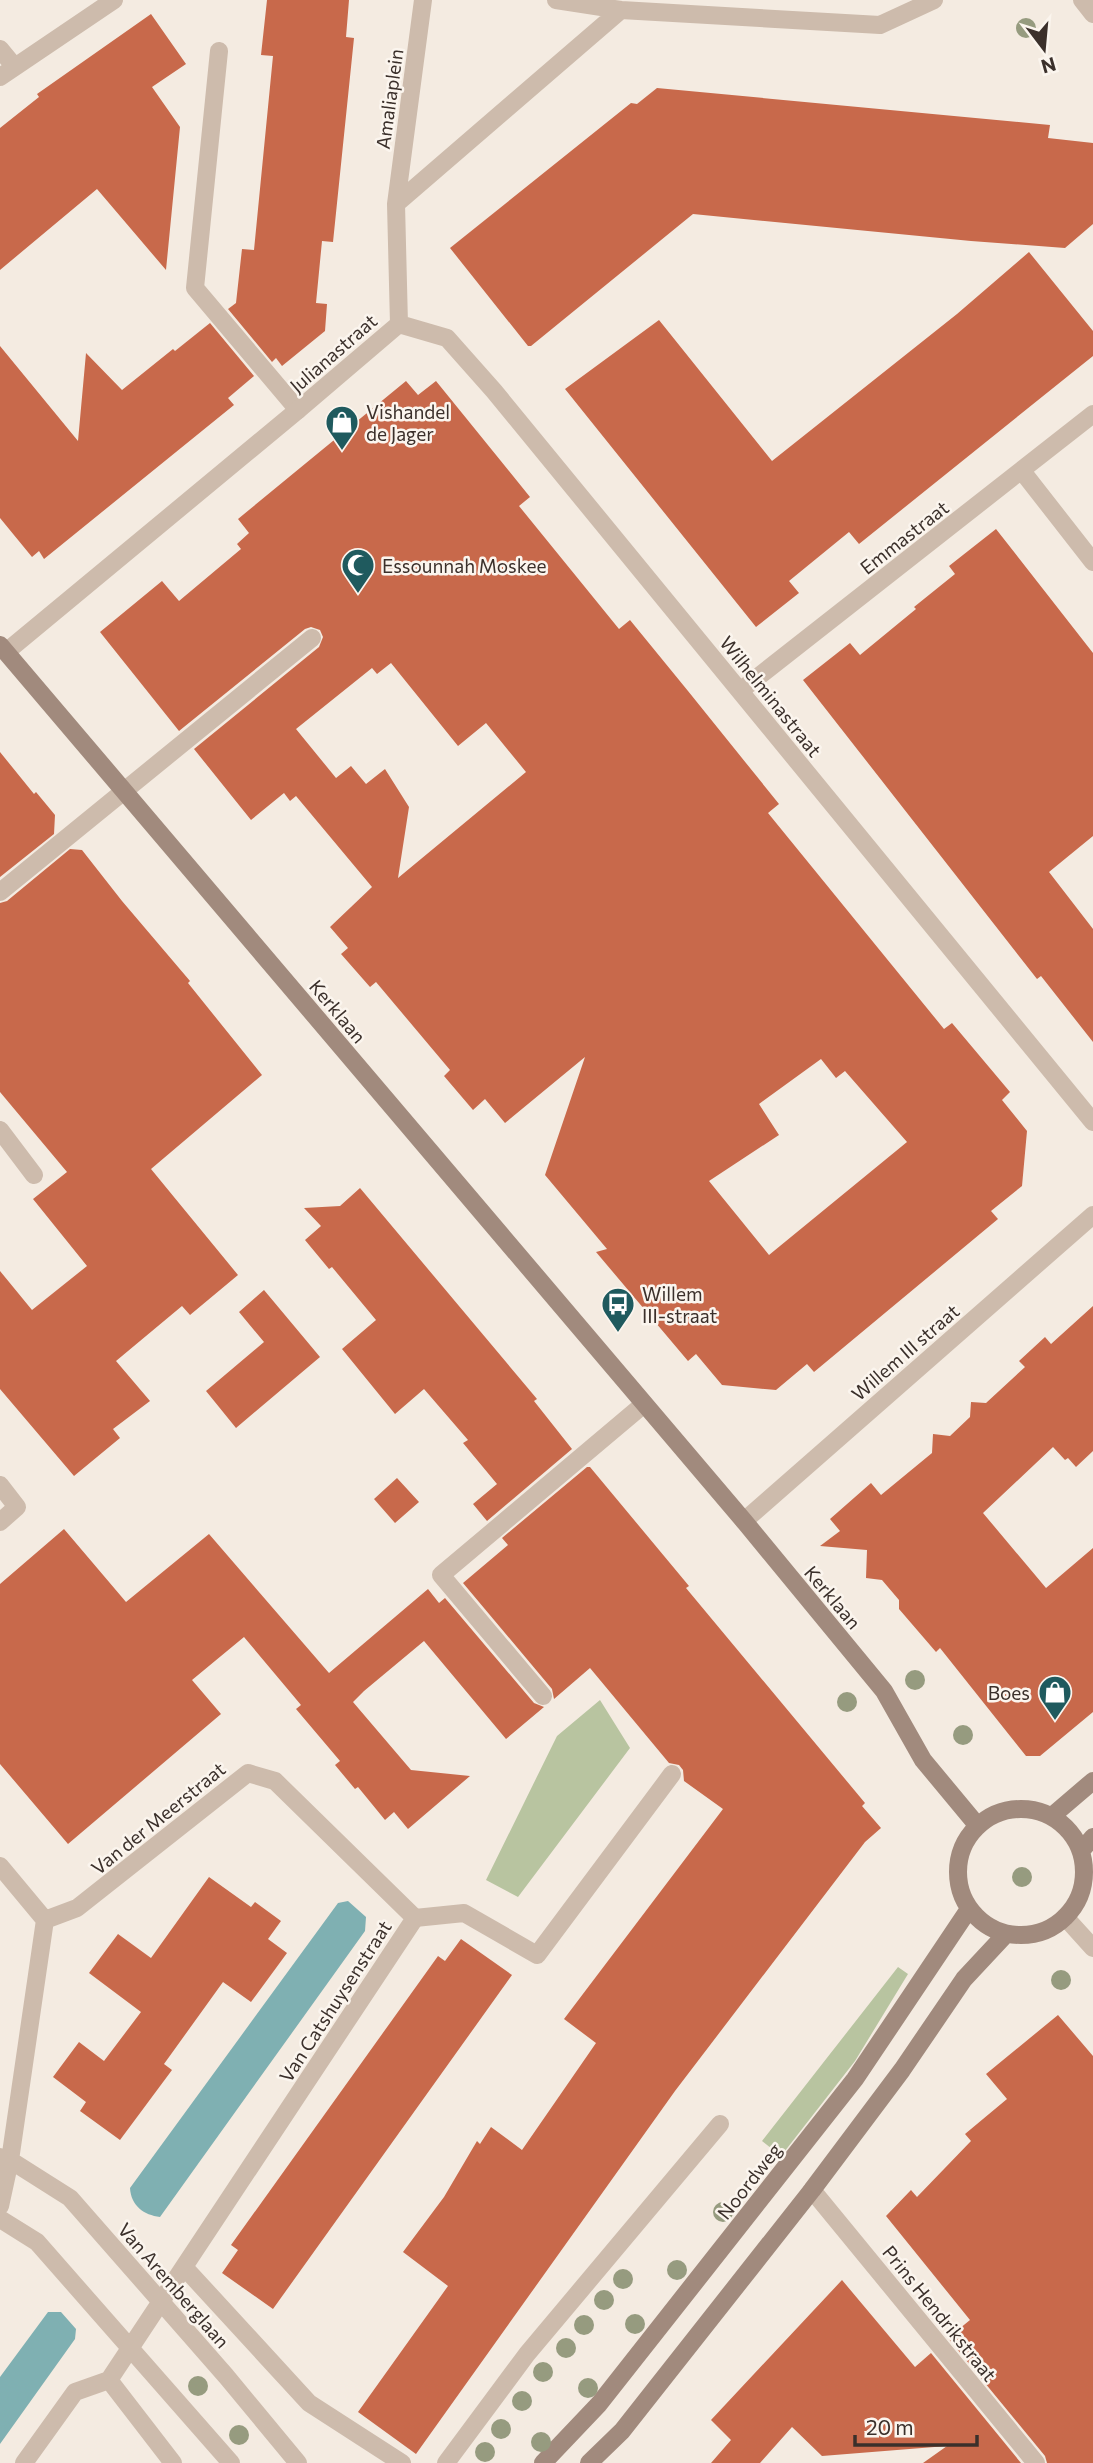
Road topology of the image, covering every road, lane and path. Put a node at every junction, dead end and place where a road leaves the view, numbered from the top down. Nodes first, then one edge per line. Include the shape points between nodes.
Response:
1 (114, 0) edge
2 (423, 0) edge
3 (556, 0) edge
4 (934, 0) edge
5 (1082, 0) edge
6 (621, 10) junction
7 (1093, 15) edge
8 (0, 49) edge
9 (219, 51) dead end
10 (7, 72) edge
11 (396, 204) junction
12 (399, 324) junction
13 (298, 410) junction
14 (1093, 414) edge
15 (1022, 471) junction
16 (1093, 562) edge
17 (312, 638) dead end
18 (3, 649) edge
19 (740, 691) junction
20 (123, 791) junction
21 (0, 892) edge
22 (1093, 1122) edge
23 (0, 1130) edge
24 (34, 1175) dead end
25 (1093, 1215) edge
26 (644, 1404) junction
27 (0, 1485) edge
28 (0, 1521) edge
29 (744, 1521) junction
30 (543, 1696) dead end
31 (671, 1774) dead end
32 (1093, 1782) edge
33 (1052, 1816) junction
34 (977, 1825) junction
35 (1093, 1837) edge
36 (1081, 1851) junction
37 (0, 1866) edge
38 (969, 1909) junction
39 (1065, 1917) junction
40 (415, 1918) junction
41 (45, 1920) junction
42 (1006, 1934) junction
43 (1093, 1948) edge
44 (720, 2124) dead end
45 (5, 2159) edge
46 (812, 2190) junction
47 (0, 2206) edge
48 (0, 2219) edge
49 (185, 2268) junction
50 (160, 2303) junction
51 (131, 2347) junction
52 (109, 2380) junction
53 (24, 2463) edge
54 (173, 2463) edge
55 (231, 2463) edge
56 (298, 2463) edge
57 (402, 2463) edge
58 (446, 2463) edge
59 (542, 2463) edge
60 (589, 2463) edge
61 (1036, 2463) edge

1 - 10 street
2 - 11 street, Amaliaplein
3 - 6 street
4 - 6 street via 880,25
5 - 7 street
6 - 11 street
8 - 10 street
9 - 13 street via 195,288
11 - 12 street, Julianastraat
12 - 13 street, Julianastraat
12 - 19 street, Wilhelminastraat via 447,338
13 - 18 street, Julianastraat
14 - 15 street, Emmastraat
15 - 16 street
15 - 19 street, Emmastraat
17 - 20 street
18 - 20 street, Kerklaan
19 - 22 street, Wilhelminastraat
20 - 21 street
20 - 26 street, Kerklaan
23 - 24 street
25 - 29 street, Willem III straat
26 - 29 street, Kerklaan
26 - 30 street via 441,1575
27 - 28 street via 18,1507
29 - 34 street, Kerklaan via 884,1691 923,1760
31 - 40 street, Van Catshuysenstraat via 537,1955 464,1913
32 - 33 street
33 - 34 street via 1033,1809 1013,1809 993,1814
33 - 36 street via 1070,1831
34 - 38 street via 963,1844 957,1866 959,1888
35 - 36 street
36 - 39 street via 1083,1886
37 - 41 street
38 - 42 street via 985,1925
38 - 59 street, Noordweg via 855,2079 599,2404
39 - 42 street via 1038,1933
39 - 43 street
40 - 41 street, Van der Meerstraat via 275,1781 248,1773 77,1909
40 - 49 street, Van Catshuysenstraat
41 - 45 street
42 - 46 street via 957,1989
44 - 58 street via 527,2354
45 - 47 street
45 - 50 street, Van Aremberglaan via 70,2199
46 - 60 street via 622,2431
46 - 61 street, Prins Hendrikstraat
48 - 51 street via 37,2242
49 - 50 street, Van Catshuysenstraat
49 - 57 street via 309,2403
50 - 51 street, Van Catshuysenstraat
50 - 56 street, Van Aremberglaan
51 - 52 street, Van Catshuysenstraat
51 - 55 street
52 - 53 street via 75,2392
52 - 54 street

